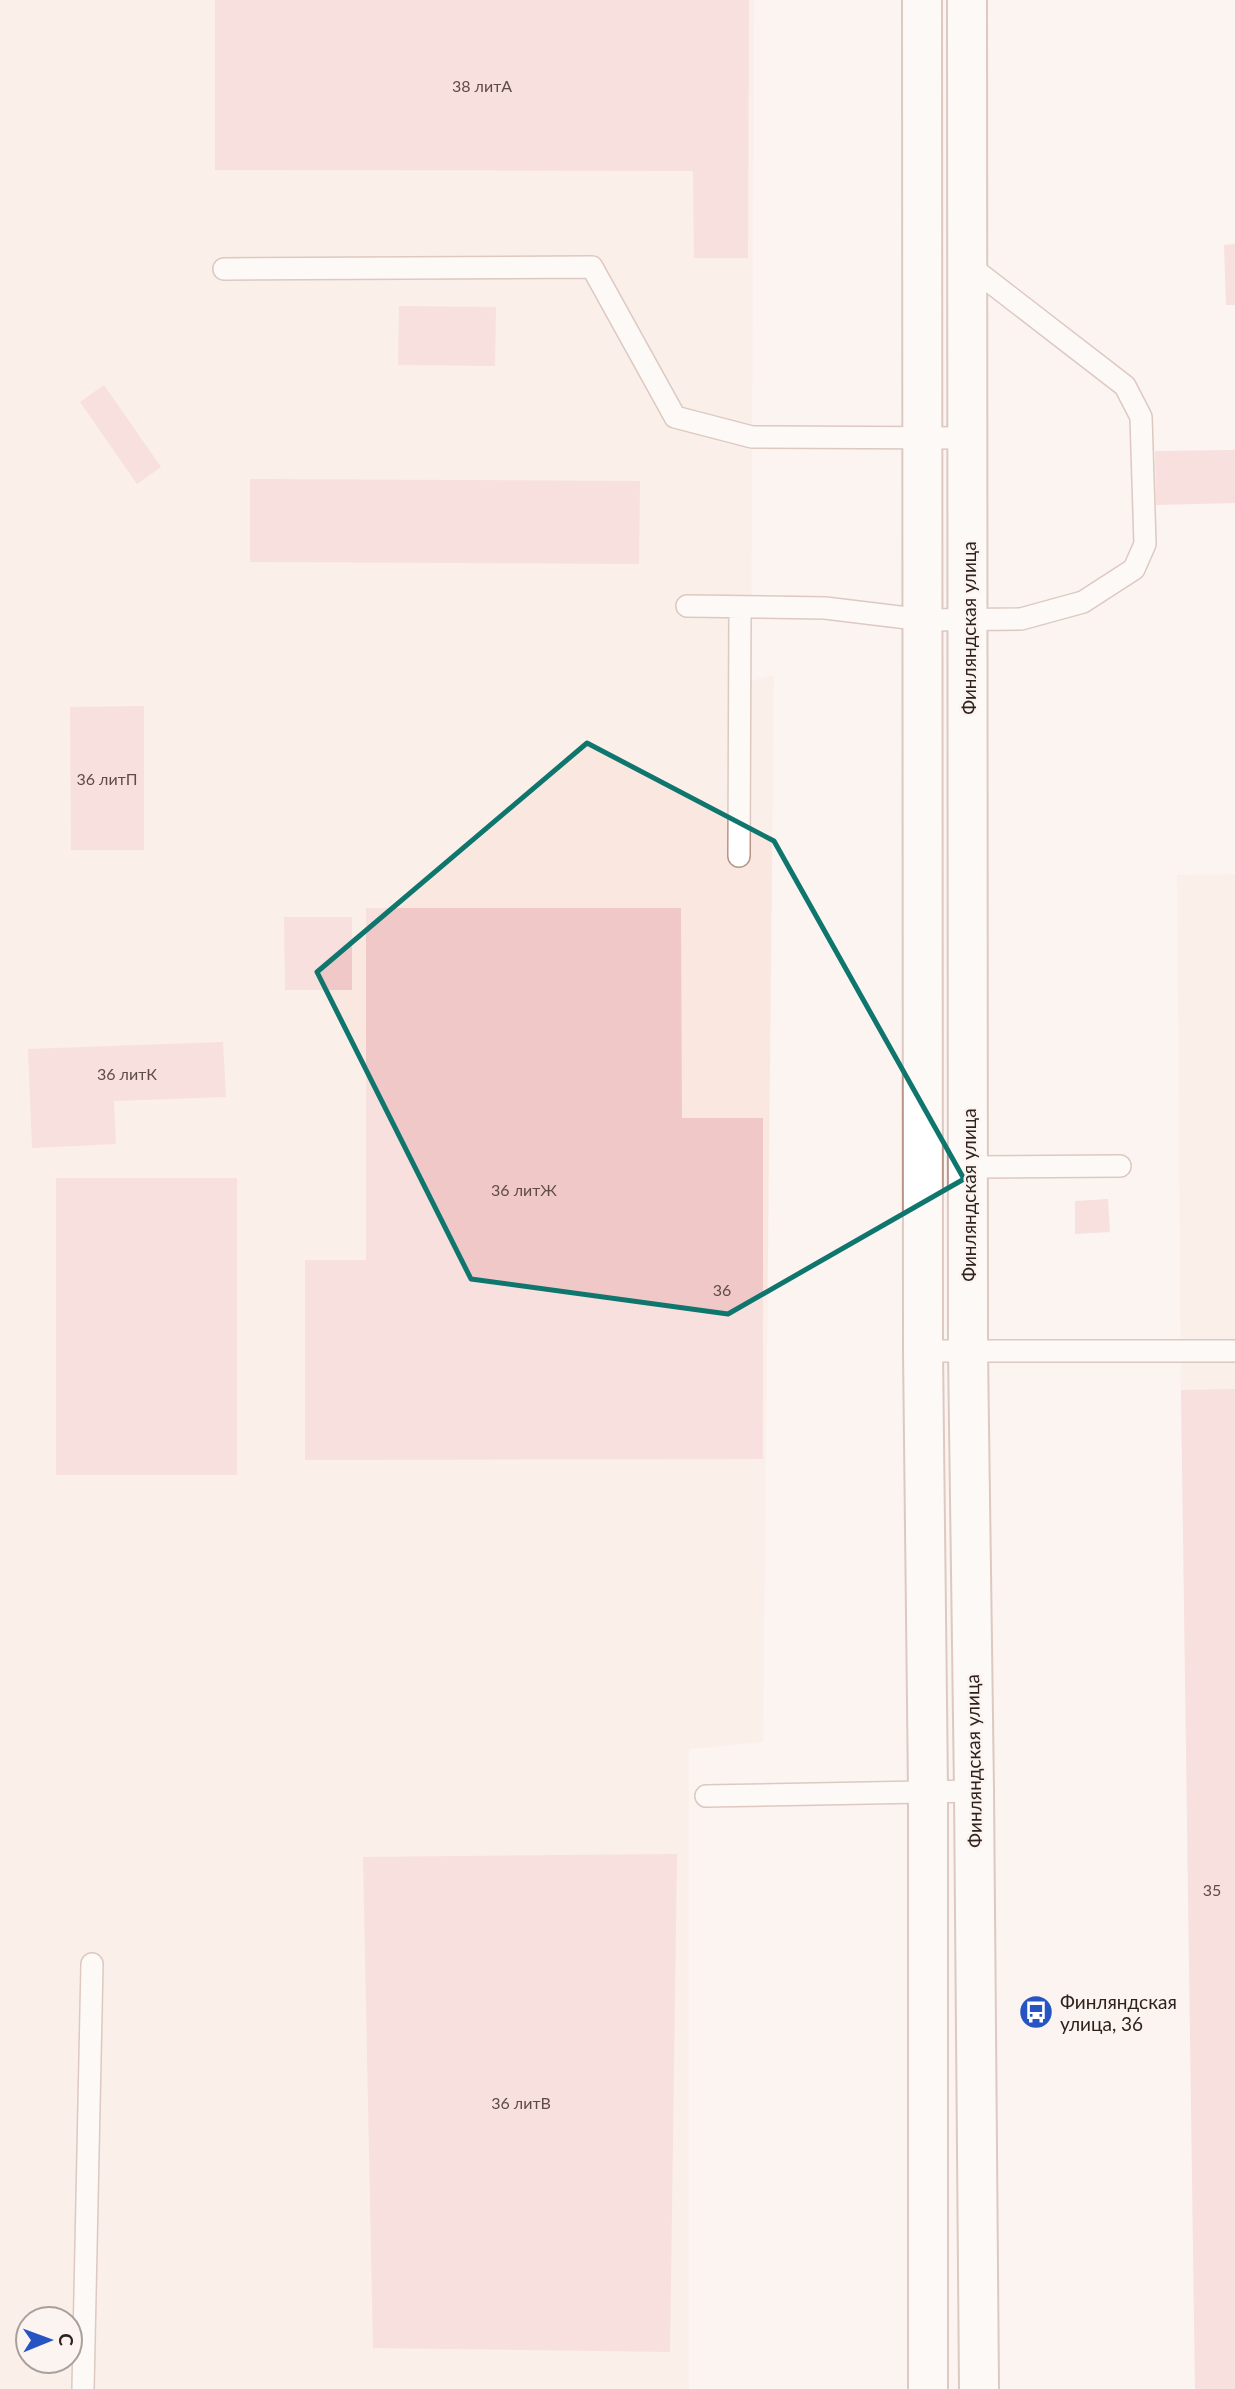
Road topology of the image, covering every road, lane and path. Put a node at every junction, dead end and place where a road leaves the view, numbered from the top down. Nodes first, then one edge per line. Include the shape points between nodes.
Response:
1 (922, 0) edge
2 (967, 0) edge
3 (967, 264) junction
4 (224, 269) dead end
5 (924, 437) junction
6 (967, 438) junction
7 (687, 606) dead end
8 (740, 607) junction
9 (924, 621) junction
10 (968, 622) junction
11 (739, 856) dead end
12 (968, 1167) junction
13 (1120, 1167) dead end
14 (923, 1351) junction
15 (968, 1351) junction
16 (1235, 1351) edge
17 (928, 1791) junction
18 (974, 1791) junction
19 (706, 1796) dead end
20 (92, 1964) dead end
21 (83, 2389) edge
22 (928, 2389) edge
23 (979, 2389) edge

1 - 5 street
2 - 3 street, Финляндская улица
3 - 6 street, Финляндская улица
3 - 10 lane via 1125,386 1141,417 1145,544 1134,569 1083,602 1021,620
4 - 5 lane via 592,267 675,417 752,437
5 - 6 lane
5 - 9 street
6 - 10 street, Финляндская улица
7 - 8 lane
8 - 9 lane via 825,608
8 - 11 lane
9 - 10 lane
9 - 14 street
10 - 12 street, Финляндская улица
12 - 13 lane
12 - 15 street, Финляндская улица
14 - 15 lane
14 - 17 street
15 - 16 lane
15 - 18 street, Финляндская улица
17 - 18 lane
17 - 19 lane
17 - 22 street
18 - 23 street, Финляндская улица
20 - 21 lane

